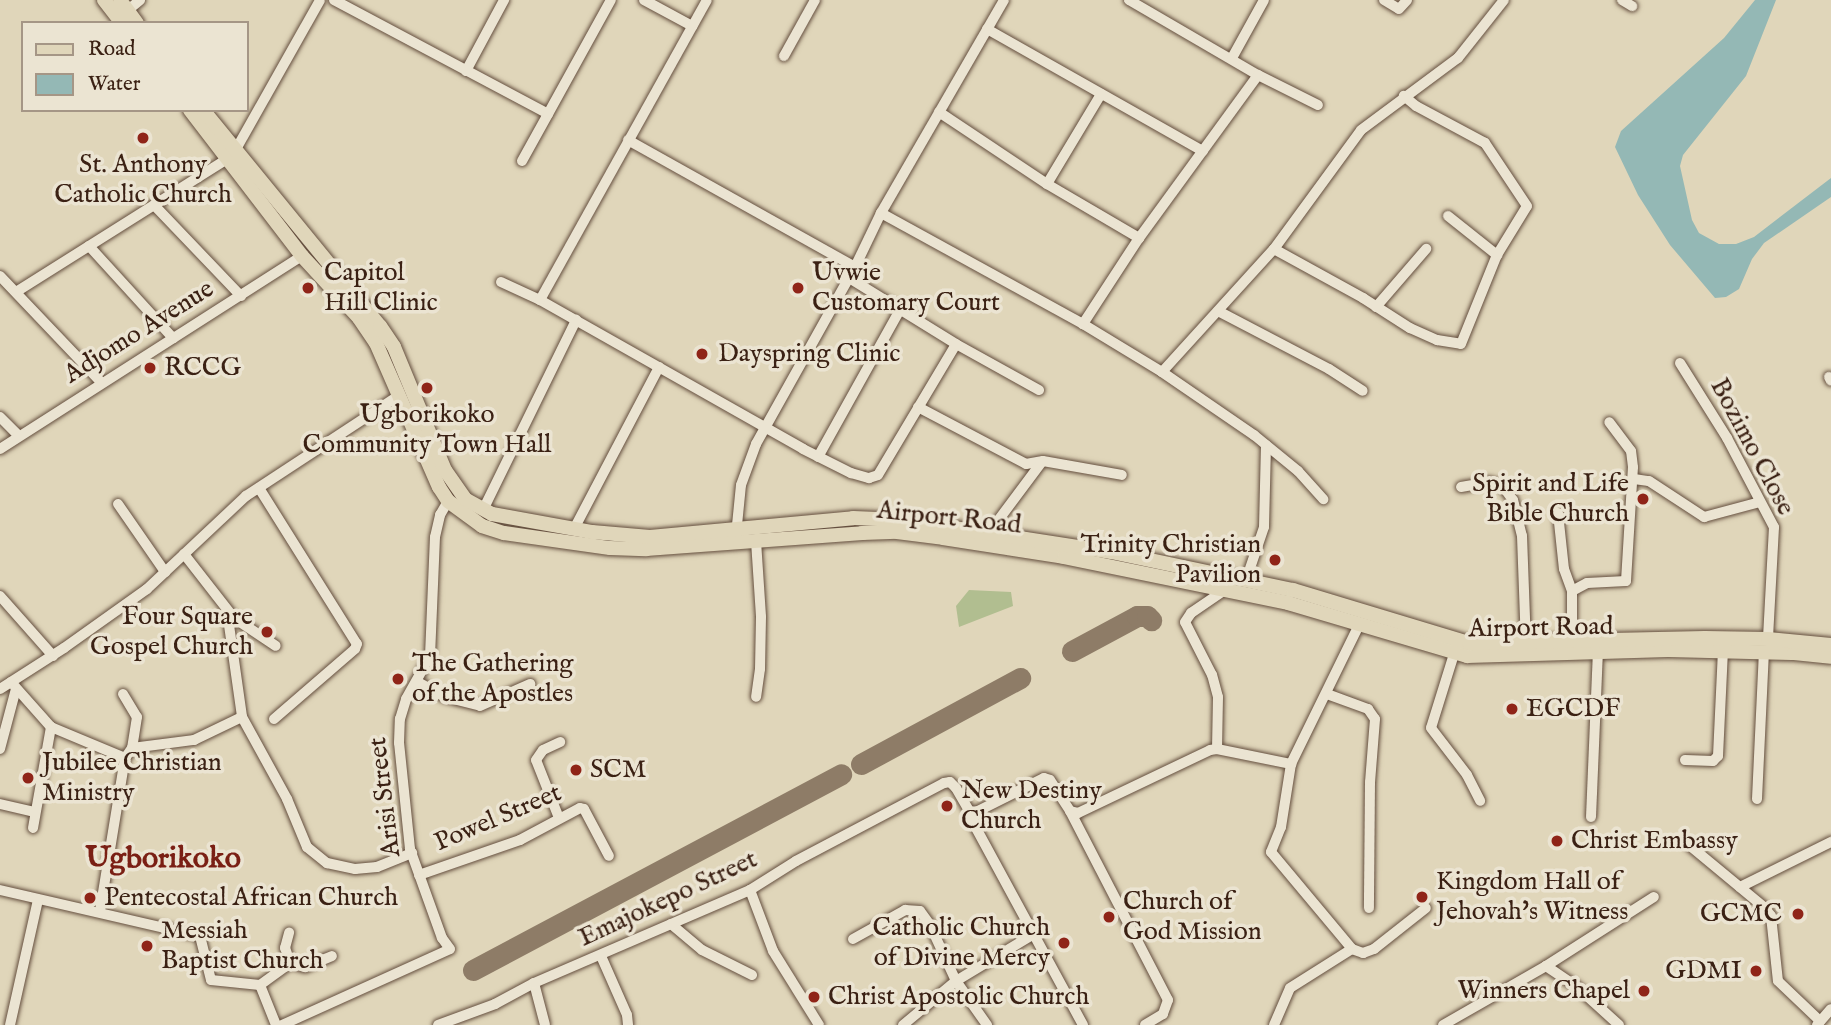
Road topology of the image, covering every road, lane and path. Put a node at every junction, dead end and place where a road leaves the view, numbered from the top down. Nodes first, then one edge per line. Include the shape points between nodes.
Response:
1 (104, 0) edge
2 (139, 0) edge
3 (320, 0) edge
4 (334, 0) edge
5 (504, 0) edge
6 (611, 0) edge
7 (644, 0) edge
8 (707, 0) edge
9 (815, 0) edge
10 (1003, 0) edge
11 (1129, 0) edge
12 (1264, 0) edge
13 (1384, 0) edge
14 (1407, 0) edge
15 (1504, 0) edge
16 (127, 17) edge
17 (692, 26) junction
18 (987, 29) junction
19 (784, 57) dead end
20 (1232, 58) junction
21 (466, 71) junction
22 (1258, 75) junction
23 (1101, 94) junction
24 (1404, 96) junction
25 (1318, 105) dead end
26 (192, 112) edge
27 (204, 112) edge
28 (939, 112) junction
29 (548, 114) junction
30 (628, 140) junction
31 (1203, 152) junction
32 (231, 155) junction
33 (522, 161) dead end
34 (1046, 184) junction
35 (154, 205) junction
36 (881, 213) junction
37 (1448, 216) dead end
38 (1139, 238) junction
39 (89, 246) junction
40 (1274, 248) junction
41 (1426, 249) dead end
42 (1497, 255) junction
43 (302, 256) junction
44 (852, 272) junction
45 (0, 276) edge
46 (501, 282) dead end
47 (16, 292) junction
48 (241, 296) junction
49 (540, 300) junction
50 (1376, 307) junction
51 (901, 308) junction
52 (1218, 311) junction
53 (576, 320) junction
54 (1083, 324) junction
55 (173, 338) junction
56 (956, 344) junction
57 (1680, 363) dead end
58 (659, 367) junction
59 (1163, 372) junction
60 (101, 382) junction
61 (1039, 390) dead end
62 (1363, 391) dead end
63 (400, 395) junction
64 (918, 407) junction
65 (0, 417) edge
66 (1609, 422) dead end
67 (765, 428) junction
68 (19, 436) junction
69 (1266, 445) junction
70 (0, 449) edge
71 (818, 457) junction
72 (1042, 461) junction
73 (1122, 475) dead end
74 (1634, 479) junction
75 (1461, 487) dead end
76 (259, 488) junction
77 (1323, 499) dead end
78 (447, 501) junction
79 (1760, 502) junction
80 (118, 504) dead end
81 (483, 510) junction
82 (1558, 513) dead end
83 (574, 529) junction
84 (988, 534) junction
85 (736, 535) junction
86 (755, 541) junction
87 (1065, 551) junction
88 (184, 554) junction
89 (165, 572) junction
90 (1246, 580) junction
91 (1226, 589) junction
92 (1572, 591) junction
93 (0, 596) edge
94 (227, 611) junction
95 (1359, 625) junction
96 (1572, 641) junction
97 (1526, 643) junction
98 (1705, 644) junction
99 (1766, 645) junction
100 (1831, 645) edge
101 (276, 646) dead end
102 (1723, 651) junction
103 (1598, 652) junction
104 (1454, 654) junction
105 (52, 656) junction
106 (1831, 657) edge
107 (418, 682) junction
108 (530, 684) dead end
109 (13, 686) junction
110 (0, 689) edge
111 (123, 694) dead end
112 (1326, 694) junction
113 (756, 696) dead end
114 (242, 717) junction
115 (274, 719) dead end
116 (51, 727) junction
117 (560, 741) dead end
118 (132, 748) junction
119 (0, 749) edge
120 (1217, 749) junction
121 (125, 758) junction
122 (1685, 760) dead end
123 (1291, 764) junction
124 (1757, 799) dead end
125 (1480, 802) dead end
126 (0, 804) edge
127 (1070, 811) junction
128 (36, 812) junction
129 (972, 816) junction
130 (1591, 817) dead end
131 (559, 818) junction
132 (33, 828) dead end
133 (1831, 842) edge
134 (1689, 845) dead end
135 (412, 853) junction
136 (609, 856) dead end
137 (419, 875) junction
138 (1741, 887) junction
139 (0, 890) edge
140 (750, 890) junction
141 (1654, 897) dead end
142 (38, 900) junction
143 (1369, 908) dead end
144 (1426, 908) dead end
145 (100, 911) junction
146 (671, 924) junction
147 (289, 933) dead end
148 (1034, 934) junction
149 (853, 939) dead end
150 (1352, 949) junction
151 (601, 956) junction
152 (332, 957) dead end
153 (290, 962) junction
154 (1545, 966) junction
155 (752, 975) dead end
156 (956, 981) junction
157 (534, 983) junction
158 (260, 985) junction
159 (1831, 1009) edge
160 (454, 1023) edge
161 (1818, 1023) edge
162 (10, 1025) edge
163 (276, 1025) edge
164 (282, 1025) edge
165 (438, 1025) edge
166 (545, 1025) edge
167 (628, 1025) edge
168 (819, 1025) edge
169 (903, 1025) edge
170 (988, 1025) edge
171 (1083, 1025) edge
172 (1145, 1025) edge
173 (1274, 1025) edge
174 (1443, 1025) edge
175 (1619, 1025) edge

1 - 16 main road
2 - 16 street
3 - 32 street
4 - 21 street
5 - 21 street
6 - 29 street
7 - 17 street
8 - 17 street
9 - 19 street
10 - 18 street
11 - 20 street
12 - 20 street
13 - 14 street via 1399,9
15 - 24 street via 1458,58
17 - 30 street
18 - 23 street
18 - 28 street
20 - 22 street
21 - 29 street
22 - 25 street
22 - 31 street
23 - 31 street
23 - 34 street
24 - 40 street via 1361,130
24 - 42 street via 1485,143 1523,197 1528,206
26 - 32 main road, Airport Road
27 - 32 main road, Airport Road
28 - 34 street
28 - 36 street
29 - 33 street
30 - 44 street
30 - 49 street
31 - 38 street
32 - 35 street
32 - 43 main road, Airport Road
32 - 81 main road, Airport Road via 380,326 394,347 445,470 466,499
34 - 38 street
35 - 39 street
35 - 48 street
36 - 44 street
36 - 54 street
37 - 42 street
38 - 54 street
39 - 47 street
39 - 55 street
40 - 50 street
40 - 52 street
41 - 50 street
42 - 50 street via 1461,344 1437,340
43 - 48 street, Adjomo Avenue
43 - 63 main road, Airport Road via 359,318
44 - 51 street
44 - 67 street
45 - 47 street
46 - 49 street
47 - 60 street
48 - 55 street, Adjomo Avenue
49 - 53 street
51 - 56 street
51 - 71 street
52 - 59 street
52 - 62 street
53 - 58 street
53 - 81 street
54 - 59 street
55 - 60 street, Adjomo Avenue
56 - 61 street
56 - 64 street
57 - 79 street, Bozimo Close
58 - 67 street
58 - 83 street
59 - 69 street
60 - 68 street, Adjomo Avenue
63 - 76 street
63 - 78 main road, Airport Road via 428,467
64 - 71 street via 878,475 869,478 851,473
64 - 72 street via 1026,464
65 - 68 street
66 - 74 street via 1630,452
67 - 71 street
67 - 85 street via 741,485
68 - 70 street, Adjomo Avenue
69 - 77 street
69 - 90 street via 1264,527
72 - 73 street
72 - 84 street
74 - 79 street via 1648,481 1704,517
74 - 92 street via 1626,581 1587,583
75 - 97 street via 1488,482 1502,485 1513,500 1522,536
76 - 88 street
76 - 115 street via 357,644
78 - 85 main road, Airport Road via 482,526 504,533 598,547 646,549
78 - 107 street, Arisi Street via 435,537 430,656
79 - 99 street, Bozimo Close via 1774,527
80 - 89 street
81 - 83 main road, Airport Road
82 - 92 street via 1563,569
83 - 85 main road, Airport Road via 650,537
84 - 85 main road, Airport Road via 902,520 853,518
84 - 87 main road, Airport Road
85 - 86 main road, Airport Road
86 - 87 main road, Airport Road via 897,532
86 - 113 street via 761,617
87 - 90 main road, Airport Road
87 - 91 main road, Airport Road
88 - 89 street
88 - 94 street
89 - 105 street
90 - 97 main road, Airport Road via 1293,590 1443,638 1495,645
91 - 95 main road, Airport Road
91 - 120 street via 1185,622 1219,697
92 - 96 street
93 - 105 street
94 - 101 street
94 - 114 street
95 - 104 main road, Airport Road
95 - 112 street
96 - 97 main road, Airport Road
96 - 98 main road, Airport Road
98 - 99 main road, Airport Road
98 - 102 main road, Airport Road
98 - 103 main road, Airport Road
99 - 100 main road, Airport Road
99 - 102 main road, Airport Road
99 - 106 main road, Airport Road
99 - 124 street, Bozimo Close
102 - 122 street via 1718,756 1713,761
103 - 104 main road, Airport Road
103 - 130 street
104 - 125 street via 1431,728 1467,775
105 - 109 street
107 - 108 street via 445,697 480,706
107 - 135 street, Arisi Street via 406,699 399,743
109 - 110 street
109 - 116 street
109 - 119 street
111 - 118 street via 137,717
112 - 123 street
112 - 143 street via 1368,709 1375,719
114 - 118 street via 194,740
114 - 135 street via 313,854 327,863 355,869
116 - 121 street
116 - 128 street
117 - 131 street via 536,760
118 - 121 street
120 - 123 street
120 - 127 street via 1078,813
121 - 145 street
123 - 150 street via 1281,827 1271,852
126 - 128 street
127 - 129 street via 1044,778
127 - 172 street via 1168,1000 1163,1014
128 - 132 street
129 - 140 street, Emajokepo Street via 956,788 944,783
129 - 148 street
131 - 136 street, Powel Street via 584,809
131 - 137 street, Powel Street via 520,839
133 - 138 street
134 - 138 street
135 - 137 street, Arisi Street
137 - 164 street, Arisi Street via 450,949
138 - 161 street via 1771,916 1777,982
139 - 142 street
140 - 146 street, Emajokepo Street
140 - 168 street via 773,951
141 - 154 street
142 - 145 street
142 - 162 street
144 - 150 street via 1374,949 1363,953
145 - 158 street via 200,936 211,980
146 - 151 street, Emajokepo Street
146 - 155 street via 702,950
147 - 153 street via 285,948
148 - 156 street
148 - 171 street
149 - 156 street via 905,910 920,911
150 - 173 street via 1290,988
151 - 157 street, Emajokepo Street
151 - 167 street via 628,1015
152 - 153 street via 305,967
153 - 158 street
154 - 174 street
154 - 175 street via 1576,986
156 - 169 street
156 - 170 street
157 - 160 street, Emajokepo Street
157 - 166 street
158 - 163 street
159 - 161 street
160 - 165 street, Emajokepo Street

